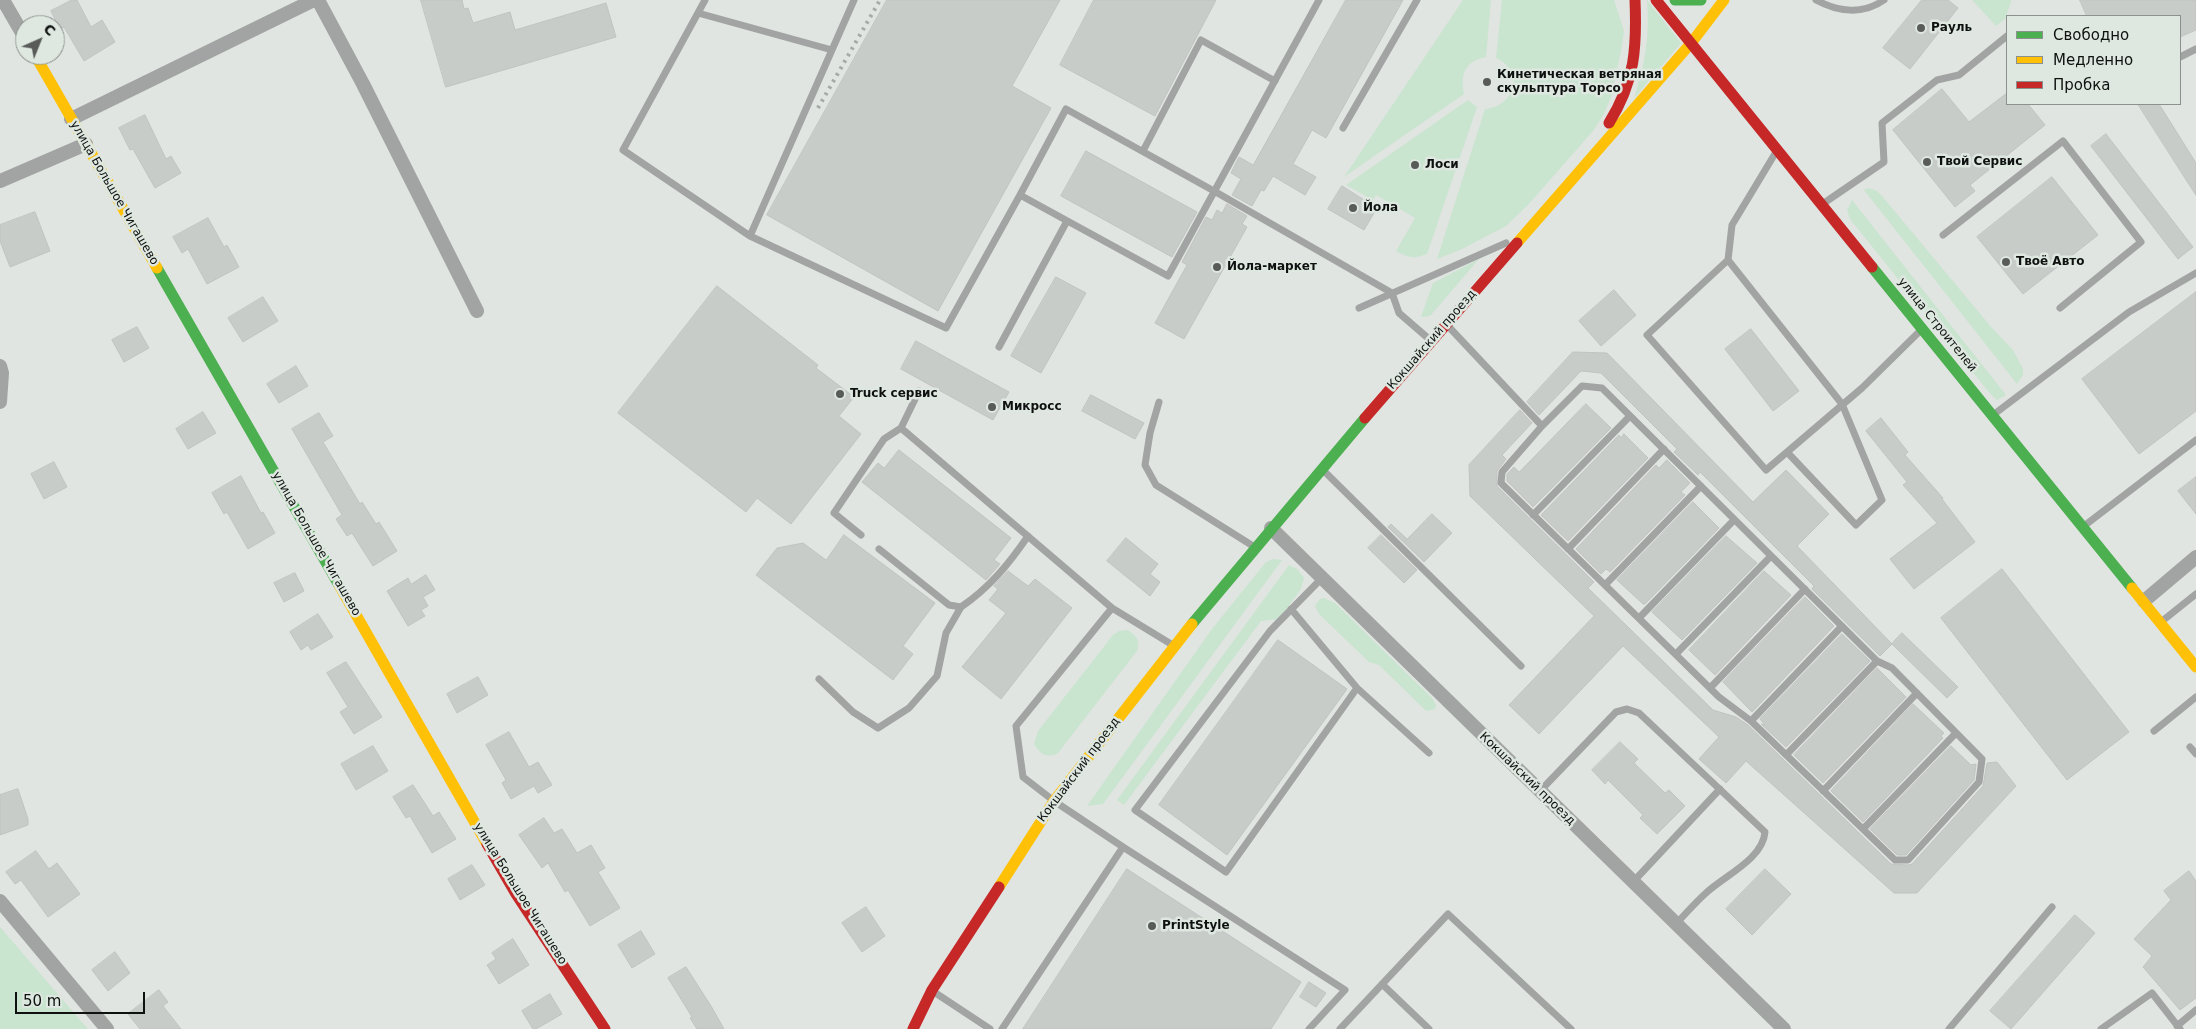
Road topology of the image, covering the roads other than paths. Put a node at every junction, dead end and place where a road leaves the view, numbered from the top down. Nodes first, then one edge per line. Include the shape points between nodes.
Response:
1 (3, 0) edge
2 (314, 0) edge
3 (318, 0) edge
4 (706, 0) edge
5 (854, 0) edge
6 (1320, 0) edge
7 (1417, 0) edge
8 (1635, 0) edge
9 (1656, 0) edge
10 (1675, 0) edge
11 (1701, 0) edge
12 (1724, 0) edge
13 (1816, 0) edge
14 (1884, 0) edge
15 (698, 13) junction
16 (15, 21) edge
17 (2006, 37) edge
18 (1692, 42) junction
19 (2196, 49) edge
20 (832, 50) junction
21 (2181, 56) edge
22 (40, 65) edge
23 (1275, 81) junction
24 (71, 119) junction
25 (1343, 128) dead end
26 (86, 144) junction
27 (1778, 150) junction
28 (1143, 151) junction
29 (1595, 154) junction
30 (0, 181) edge
31 (1214, 191) junction
32 (1020, 195) junction
33 (1821, 204) junction
34 (1067, 220) junction
35 (1944, 235) dead end
36 (750, 236) junction
37 (1523, 236) junction
38 (1728, 260) junction
39 (2196, 272) edge
40 (1392, 293) junction
41 (1359, 308) dead end
42 (2060, 308) dead end
43 (477, 311) dead end
44 (1446, 324) junction
45 (1922, 328) junction
46 (1431, 340) junction
47 (999, 347) dead end
48 (0, 366) edge
49 (919, 391) dead end
50 (0, 402) edge
51 (1159, 402) dead end
52 (1842, 404) junction
53 (1993, 415) junction
54 (1630, 416) junction
55 (1542, 426) junction
56 (901, 428) junction
57 (2196, 440) edge
58 (1664, 449) junction
59 (1787, 452) junction
60 (1322, 469) junction
61 (1701, 486) junction
62 (1533, 515) junction
63 (1734, 520) junction
64 (2083, 526) junction
65 (1271, 528) junction
66 (861, 535) dead end
67 (1028, 536) junction
68 (1255, 547) junction
69 (879, 549) dead end
70 (1568, 549) junction
71 (1771, 556) junction
72 (2196, 557) edge
73 (1322, 578) junction
74 (1605, 585) junction
75 (1805, 589) junction
76 (2196, 594) edge
77 (2144, 602) junction
78 (961, 607) junction
79 (1112, 608) junction
80 (1291, 609) junction
81 (1639, 618) junction
82 (2160, 622) junction
83 (1842, 626) junction
84 (1173, 646) junction
85 (1676, 654) junction
86 (1877, 660) junction
87 (1521, 666) dead end
88 (2196, 667) edge
89 (819, 680) dead end
90 (1358, 688) junction
91 (1710, 688) junction
92 (1917, 693) junction
93 (2196, 697) edge
94 (1750, 721) junction
95 (2154, 731) dead end
96 (1956, 732) junction
97 (2190, 746) dead end
98 (1429, 753) dead end
99 (2196, 754) edge
100 (1786, 755) junction
101 (1720, 789) junction
102 (1540, 791) junction
103 (1823, 791) junction
104 (1054, 801) junction
105 (1863, 829) junction
106 (1123, 847) junction
107 (1633, 882) junction
108 (0, 902) edge
109 (2052, 907) dead end
110 (1676, 924) junction
111 (1382, 984) junction
112 (932, 990) junction
113 (2196, 1010) edge
114 (2178, 1027) edge
115 (107, 1029) edge
116 (604, 1029) edge
117 (913, 1029) edge
118 (990, 1029) edge
119 (1002, 1029) edge
120 (1309, 1029) edge
121 (1340, 1029) edge
122 (1429, 1029) edge
123 (1571, 1029) edge
124 (1784, 1029) edge
125 (1949, 1029) edge
126 (2102, 1029) edge

1 - 16 street
2 - 24 street
3 - 43 street
4 - 15 lane
5 - 20 lane
6 - 23 lane
7 - 25 lane
8 - 29 street via 1637,52 1632,74
9 - 18 street, улица Строителей
10 - 11 street
12 - 18 street, Кокшайский проезд
13 - 14 lane via 1835,9 1849,11
15 - 20 lane
15 - 36 lane via 623,150
17 - 33 lane via 1959,76 1937,80 1882,123 1884,162
18 - 27 street, улица Строителей
18 - 29 street, Кокшайский проезд
19 - 21 lane
20 - 36 lane
22 - 24 street, улица Большое Чигашево
23 - 28 lane via 1201,40
23 - 31 lane
24 - 26 street, улица Большое Чигашево
26 - 30 street
26 - 116 street, улица Большое Чигашево via 516,894
27 - 33 street, улица Строителей
27 - 38 lane via 1732,224
28 - 31 lane
28 - 32 lane via 1066,109
29 - 37 street, Кокшайский проезд
31 - 34 lane via 1168,276
31 - 40 lane
32 - 34 lane
32 - 36 lane via 946,328
33 - 45 street, улица Строителей
34 - 47 lane
35 - 42 lane via 2063,141 2140,242
37 - 40 lane
37 - 44 street, Кокшайский проезд
38 - 52 lane
38 - 59 lane via 1647,335 1766,470
39 - 53 lane via 2129,312
40 - 41 lane
40 - 46 lane via 1399,313
44 - 46 street, Кокшайский проезд
44 - 55 lane
45 - 52 lane
45 - 53 street, улица Строителей
46 - 60 street, Кокшайский проезд
48 - 50 street
49 - 56 lane
51 - 68 lane via 1145,465 1156,485
52 - 59 lane
52 - 59 lane via 1882,500 1856,525
53 - 64 street, улица Строителей
54 - 55 lane via 1602,388 1582,386
54 - 58 lane
54 - 62 lane
55 - 62 lane via 1502,472 1501,483
56 - 66 lane via 884,439 834,513
56 - 67 lane
57 - 64 lane
58 - 61 lane
58 - 70 lane
60 - 65 street, Кокшайский проезд
60 - 87 lane
61 - 63 lane
61 - 74 lane
62 - 70 lane
63 - 71 lane
63 - 81 lane
64 - 77 street, улица Строителей
65 - 68 street, Кокшайский проезд
65 - 73 street, Кокшайский проезд
67 - 78 lane via 1006,566
67 - 79 lane
68 - 84 street, Кокшайский проезд
69 - 78 lane via 949,605
70 - 74 lane
71 - 75 lane
71 - 85 lane
72 - 77 street
73 - 80 lane
73 - 102 street, Кокшайский проезд
74 - 81 lane
75 - 83 lane
75 - 91 lane
76 - 82 lane
77 - 82 street, улица Строителей
78 - 89 lane via 946,633 937,676 909,708 878,728 853,712
79 - 84 lane
79 - 104 lane via 1016,726 1023,777
80 - 90 lane
80 - 90 lane via 1270,631 1135,810 1226,872
81 - 85 lane
82 - 88 street, улица Строителей
83 - 86 lane
83 - 94 lane
84 - 104 street, Кокшайский проезд
85 - 91 lane
86 - 92 lane via 1892,668
86 - 100 lane
90 - 98 lane
91 - 94 lane
92 - 96 lane
92 - 103 lane
93 - 95 lane
94 - 100 lane
96 - 105 lane
96 - 105 lane via 1982,758 1979,782 1908,860 1895,860
97 - 99 lane
100 - 103 lane
101 - 102 lane via 1639,713 1627,709 1616,712
101 - 107 lane
101 - 110 lane via 1765,832 1764,840 1754,854 1708,891
102 - 107 street, Кокшайский проезд
103 - 105 lane
104 - 106 lane
104 - 112 street, Кокшайский проезд
106 - 119 lane
106 - 120 lane via 1345,990
107 - 110 street, Кокшайский проезд
108 - 115 street
109 - 125 lane
110 - 124 street, Кокшайский проезд
111 - 121 lane
111 - 122 lane
111 - 123 lane via 1448,914
112 - 117 street, Кокшайский проезд
112 - 118 lane
113 - 114 lane
114 - 126 lane via 2152,993

